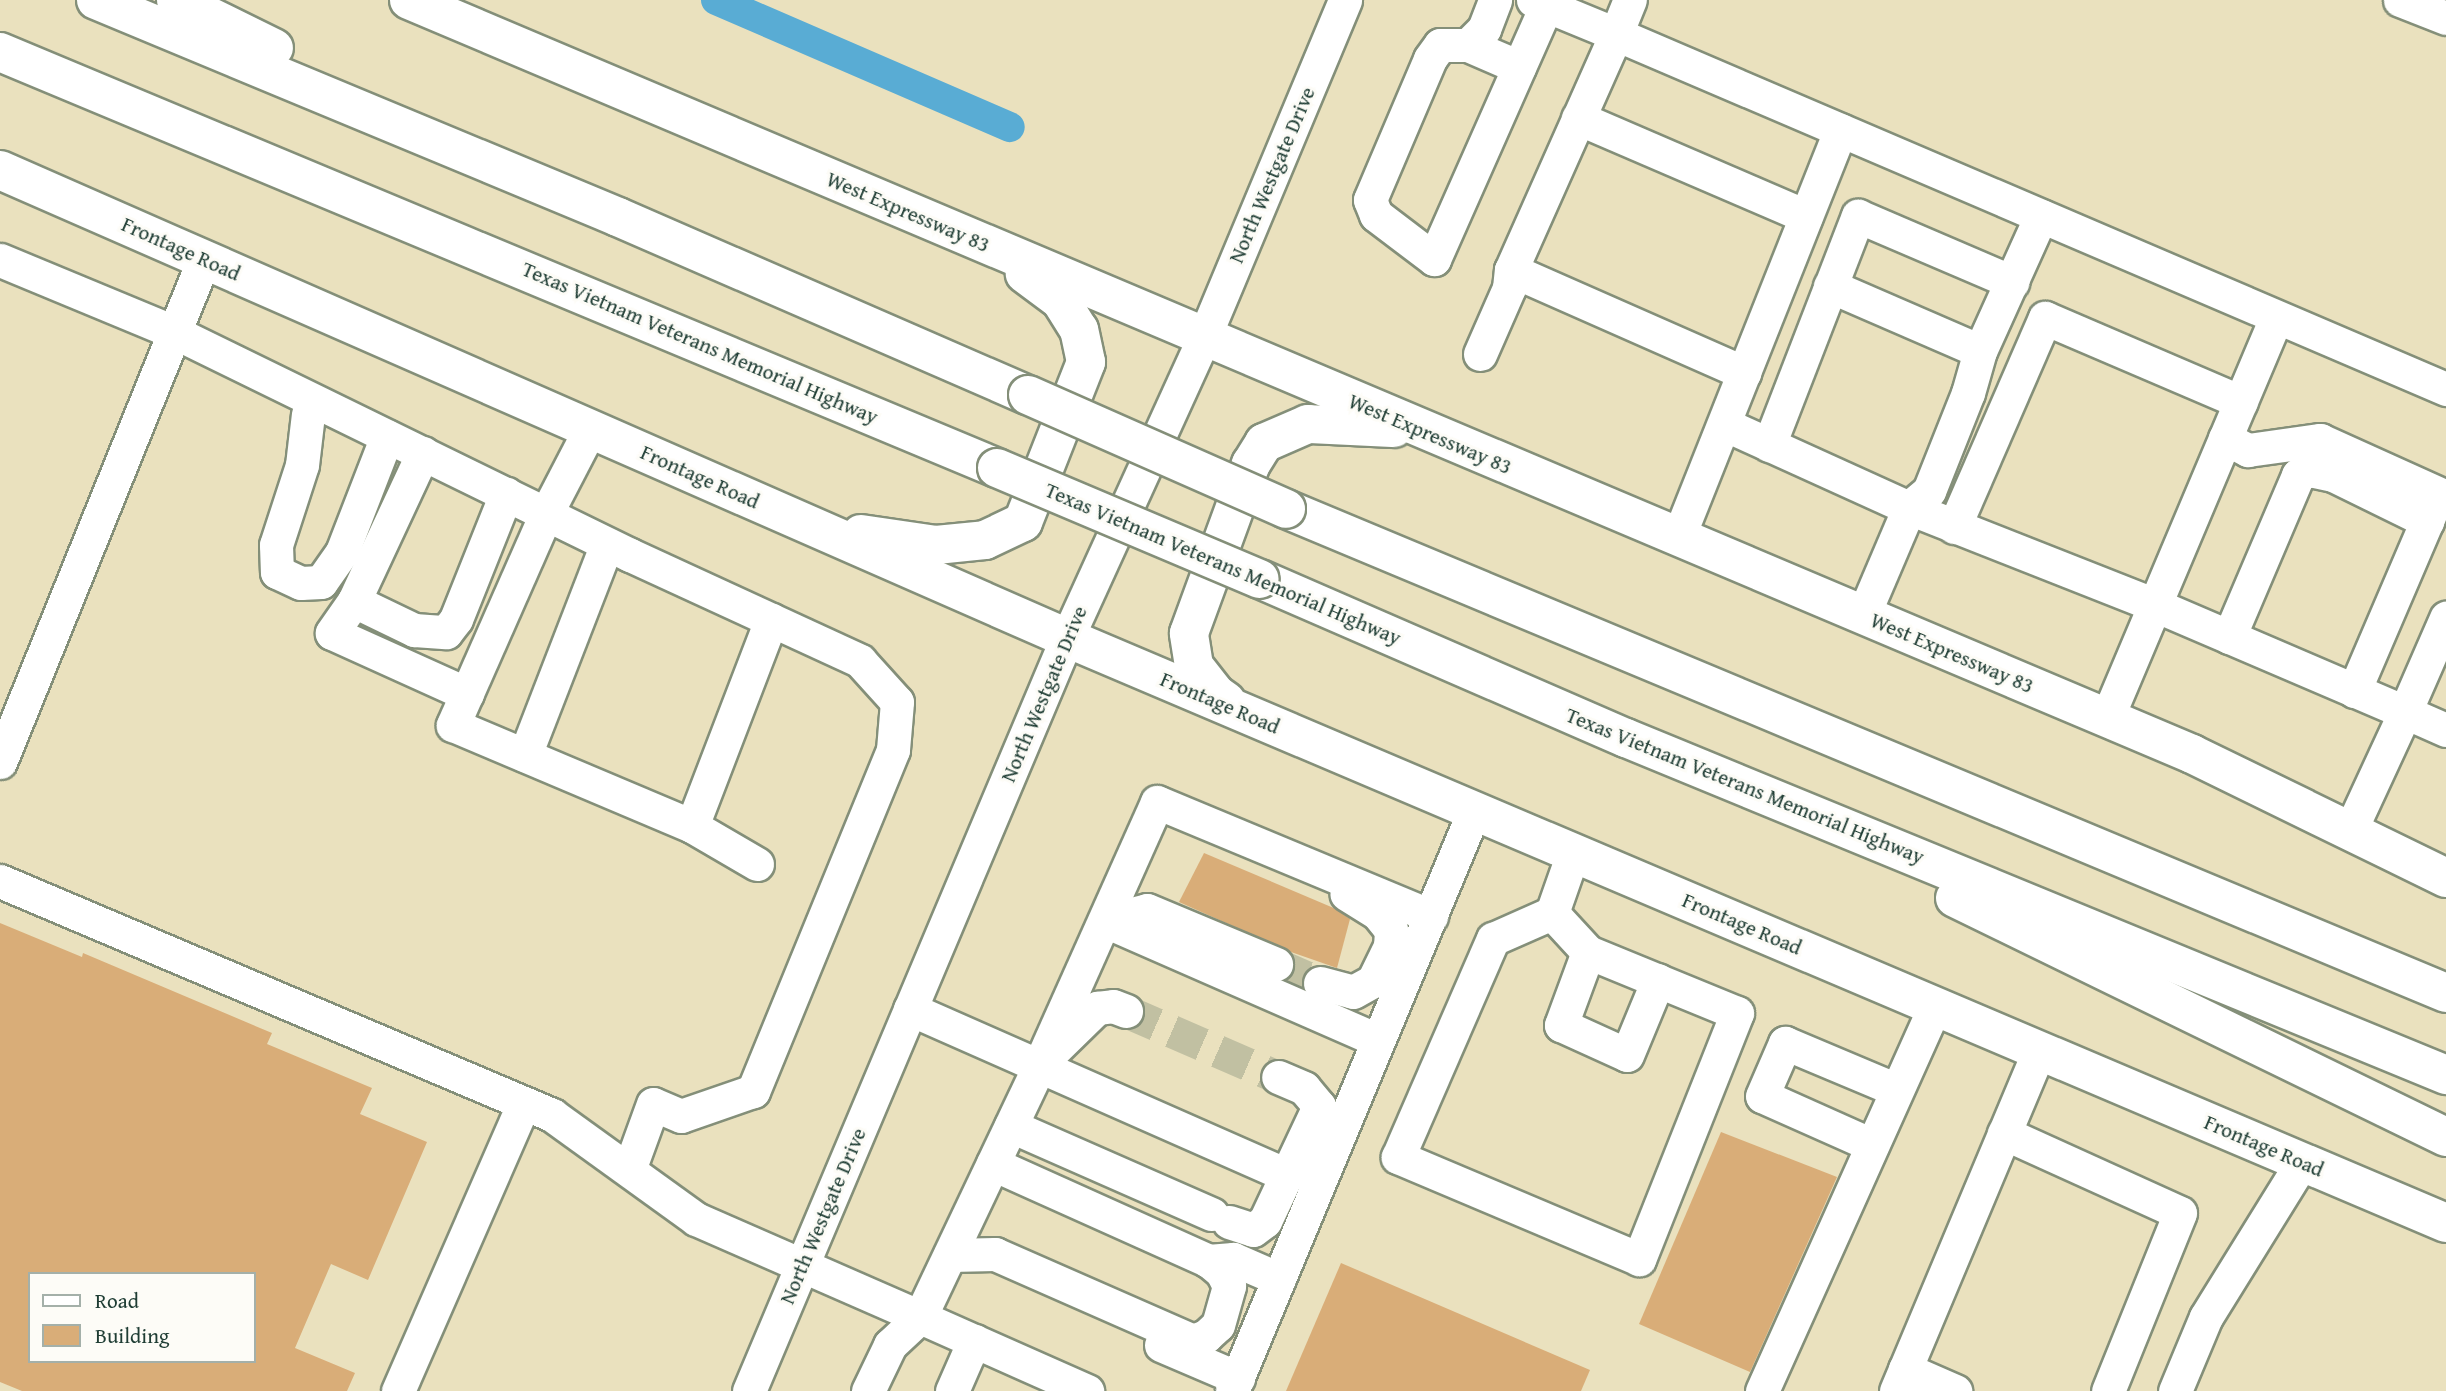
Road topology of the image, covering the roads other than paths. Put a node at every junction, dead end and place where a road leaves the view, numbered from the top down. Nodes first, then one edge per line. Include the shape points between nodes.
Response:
1 (96, 0) edge
2 (176, 0) edge
3 (409, 0) edge
4 (1346, 0) edge
5 (1495, 0) edge
6 (1630, 0) edge
7 (2400, 0) edge
8 (1540, 3) edge
9 (2446, 18) edge
10 (1616, 34) junction
11 (1468, 45) junction
12 (0, 51) edge
13 (1519, 67) junction
14 (1578, 117) junction
15 (1840, 130) junction
16 (0, 170) edge
17 (1806, 216) junction
18 (2041, 216) junction
19 (618, 217) junction
20 (990, 248) junction
21 (0, 260) edge
22 (204, 260) junction
23 (1511, 270) junction
24 (2012, 282) junction
25 (1830, 286) junction
26 (2276, 317) junction
27 (174, 332) junction
28 (1205, 335) junction
29 (1980, 351) junction
30 (1480, 354) dead end
31 (1744, 373) junction
32 (2446, 389) edge
33 (2241, 402) junction
34 (311, 407) junction
35 (1724, 424) junction
36 (1417, 428) junction
37 (590, 429) junction
38 (387, 436) junction
39 (2225, 438) junction
40 (1769, 445) junction
41 (423, 453) junction
42 (506, 494) junction
43 (2437, 504) edge
44 (1909, 509) junction
45 (546, 514) junction
46 (814, 527) junction
47 (1954, 527) junction
48 (1678, 538) junction
49 (607, 544) junction
50 (354, 601) junction
51 (2155, 605) junction
52 (1863, 616) junction
53 (2446, 618) edge
54 (771, 620) junction
55 (2229, 637) junction
56 (1067, 638) junction
57 (2354, 691) junction
58 (467, 694) junction
59 (1241, 712) junction
60 (2404, 712) junction
61 (2107, 718) junction
62 (2446, 730) edge
63 (1626, 738) junction
64 (525, 755) junction
65 (0, 762) edge
66 (1474, 811) junction
67 (692, 826) junction
68 (2350, 831) junction
69 (1573, 853) junction
70 (1284, 854) junction
71 (757, 864) dead end
72 (2446, 878) edge
73 (0, 881) edge
74 (1552, 913) junction
75 (1431, 916) junction
76 (1105, 920) junction
77 (1588, 952) junction
78 (1276, 964) tunnel mouth
79 (1658, 980) junction
80 (1321, 983) tunnel mouth
81 (2446, 993) edge
82 (1934, 1006) junction
83 (910, 1009) junction
84 (1125, 1011) tunnel mouth
85 (1378, 1040) junction
86 (2039, 1051) junction
87 (1039, 1066) junction
88 (2446, 1075) edge
89 (1278, 1077) tunnel mouth
90 (1897, 1090) junction
91 (524, 1103) junction
92 (1011, 1126) junction
93 (2004, 1133) junction
94 (2446, 1138) edge
95 (1872, 1145) junction
96 (2302, 1162) junction
97 (993, 1164) junction
98 (629, 1170) junction
99 (1288, 1177) junction
100 (2446, 1223) edge
101 (950, 1255) junction
102 (1208, 1261) junction
103 (802, 1266) junction
104 (1279, 1279) junction
105 (920, 1317) junction
106 (974, 1341) junction
107 (1900, 1380) edge
108 (1235, 1384) edge
109 (398, 1391) edge
110 (749, 1391) edge
111 (868, 1391) edge
112 (952, 1391) edge
113 (1087, 1391) edge
114 (1762, 1391) edge
115 (1955, 1391) edge
116 (2108, 1391) edge
117 (2175, 1391) edge

1 - 19 main road
2 - 19 main road
3 - 20 main road, West Expressway 83
4 - 28 street, North Westgate Drive
5 - 11 street via 1484,29
6 - 10 street
7 - 9 street
8 - 10 street
8 - 13 street
10 - 14 street
10 - 15 street
11 - 13 street
11 - 13 street via 1440,45 1430,59 1370,200 1376,215 1434,259
12 - 63 main road, Texas Vietnam Veterans Memorial Highway, bridge via 1260,579
14 - 17 street
14 - 23 street
15 - 17 street
15 - 18 street
16 - 22 main road, Frontage Road
17 - 31 street
18 - 24 street
18 - 26 street
19 - 81 main road, bridge via 1286,509
20 - 28 main road, West Expressway 83
20 - 46 main road via 1060,300 1079,330 1086,362 1023,522 985,540 936,545
21 - 27 street
22 - 27 street
22 - 37 main road, Frontage Road
23 - 30 street via 1509,288
23 - 31 street
24 - 25 street via 1858,216
24 - 29 street
25 - 29 street
25 - 40 street
26 - 32 street
26 - 33 street
27 - 34 street
27 - 65 street
28 - 36 main road, West Expressway 83
28 - 56 street, North Westgate Drive
29 - 44 street via 1930,491
31 - 35 street
33 - 39 street
33 - 47 street via 2045,318
34 - 38 street
34 - 38 street via 302,465 276,545 277,572 301,583 321,582 342,552
35 - 40 street
35 - 48 street
36 - 48 main road, West Expressway 83
36 - 59 main road via 1308,424 1264,443 1189,634 1194,666 1216,694
37 - 45 street
37 - 46 main road, Frontage Road
38 - 41 street
39 - 43 street via 2248,450 2320,440
39 - 51 street
40 - 44 street
41 - 42 street
41 - 50 street
42 - 45 street
42 - 50 street via 456,619 446,632 414,630
43 - 55 street via 2333,474 2310,470 2298,475
43 - 57 street
44 - 47 street
44 - 52 street
45 - 49 street
45 - 58 street
46 - 56 main road, Frontage Road
47 - 51 street
48 - 52 main road, West Expressway 83
49 - 54 street
49 - 64 street
50 - 58 street via 332,633
51 - 55 street
51 - 61 street
52 - 61 main road, West Expressway 83
53 - 60 street
54 - 67 street
54 - 98 street via 860,661 897,702 893,750 753,1091 681,1116 653,1104
55 - 57 street
56 - 59 main road, Frontage Road
56 - 83 street, North Westgate Drive
57 - 60 street
58 - 64 street via 453,725
59 - 66 main road, Frontage Road
60 - 62 street
60 - 68 street
61 - 68 main road, West Expressway 83
63 - 88 main road, Texas Vietnam Veterans Memorial Highway
63 - 94 main road
64 - 67 street
66 - 69 main road, Frontage Road
66 - 75 street
67 - 71 street
68 - 72 main road, West Expressway 83
69 - 74 street
69 - 82 main road, Frontage Road
70 - 75 street
70 - 76 street via 1157,802
70 - 80 street via 1377,913 1391,930 1390,946 1373,981 1353,992
73 - 91 street
74 - 77 street
74 - 79 street via 1493,939 1398,1157 1639,1259 1737,1013
75 - 85 street
76 - 78 street via 1147,910
76 - 85 street
76 - 87 street
77 - 79 street
77 - 79 street via 1561,1025 1627,1055
82 - 86 main road, Frontage Road
82 - 90 street
83 - 87 street
83 - 103 street, North Westgate Drive
84 - 87 street via 1113,1006 1097,1008
85 - 104 street
86 - 93 street
86 - 96 main road, Frontage Road
87 - 92 street
87 - 99 street
89 - 99 street via 1304,1088 1319,1106
90 - 95 street
90 - 95 street via 1785,1043 1762,1096
91 - 98 street via 552,1115
91 - 109 street
92 - 97 street
92 - 99 street via 1253,1230 1265,1221
93 - 107 street
93 - 116 street via 2180,1213
95 - 114 street
96 - 100 main road, Frontage Road
96 - 117 street via 2206,1317
97 - 101 street
97 - 102 street
98 - 103 street via 696,1219
101 - 102 street via 995,1254 1193,1341 1218,1325 1229,1286 1222,1272
101 - 105 street
101 - 108 street
102 - 104 street via 1233,1259
103 - 105 street
103 - 110 street, North Westgate Drive
104 - 108 street
105 - 106 street
105 - 111 street via 890,1345
106 - 112 street
106 - 113 street
107 - 115 street

